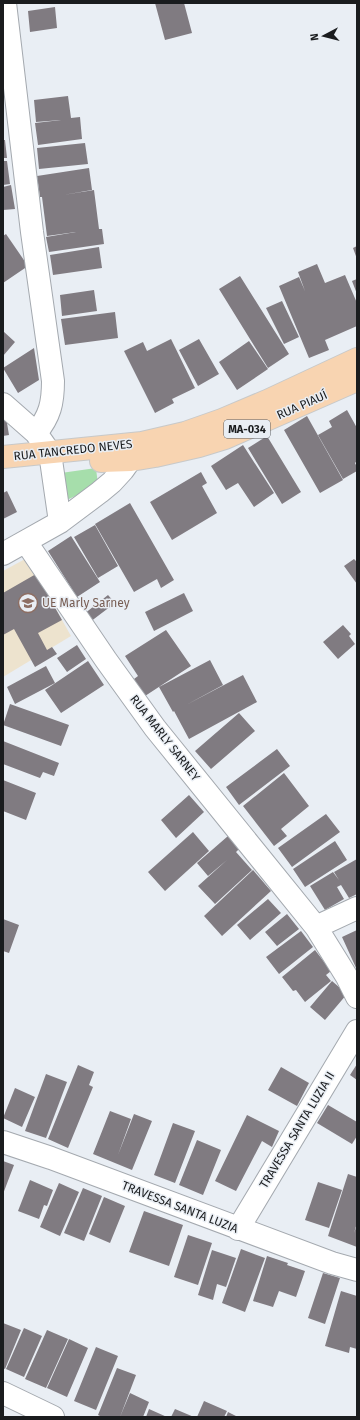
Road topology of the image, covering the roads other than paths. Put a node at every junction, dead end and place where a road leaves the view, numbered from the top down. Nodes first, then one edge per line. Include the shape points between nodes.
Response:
1 (5, 3) edge
2 (357, 359) edge
3 (357, 380) edge
4 (3, 404) edge
5 (36, 433) junction
6 (137, 452) junction
7 (3, 457) edge
8 (50, 457) junction
9 (3, 466) edge
10 (60, 522) junction
11 (26, 542) junction
12 (3, 554) edge
13 (357, 908) edge
14 (316, 927) junction
15 (357, 997) edge
16 (357, 1031) edge
17 (3, 1142) edge
18 (238, 1229) junction
19 (357, 1270) edge
20 (3, 1393) edge
21 (54, 1417) edge

1 - 5 street via 32,232 53,381 52,406
2 - 6 main road, RUA PIAUÍ / MA-034 via 273,399
3 - 6 main road, RUA PIAUÍ / MA-034 via 225,438 169,453
4 - 5 street
5 - 8 street
6 - 8 main road, RUA TANCREDO NEVES / MA-034
6 - 10 street via 112,482
7 - 8 main road, RUA TANCREDO NEVES / MA-034
8 - 9 main road, RUA TANCREDO NEVES / MA-034
8 - 10 street
10 - 11 street
11 - 12 street
11 - 14 street, RUA MARLY SARNEY via 155,728
13 - 14 street
14 - 15 street
16 - 18 street, TRAVESSA SANTA LUZIA II
17 - 18 street, TRAVESSA SANTA LUZIA
18 - 19 street, TRAVESSA SANTA LUZIA
20 - 21 street

